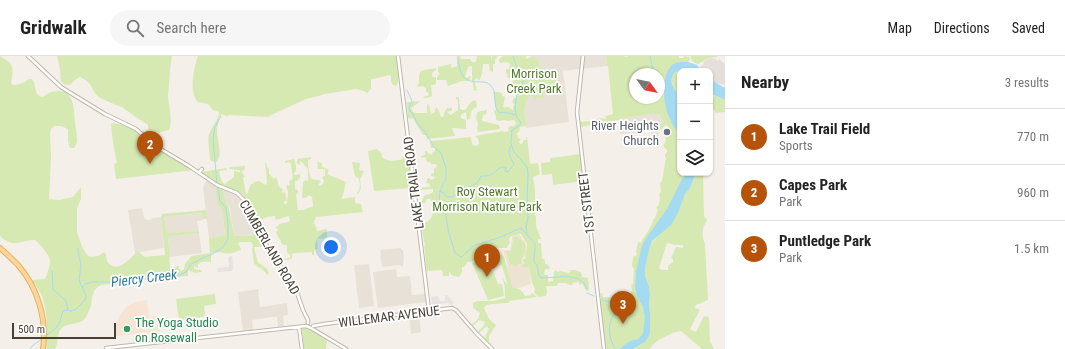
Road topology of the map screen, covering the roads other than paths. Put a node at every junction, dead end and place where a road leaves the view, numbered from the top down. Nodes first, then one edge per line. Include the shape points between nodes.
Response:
1 (28, 56) edge
2 (398, 56) edge
3 (583, 56) edge
4 (202, 169) dead end
5 (200, 173) junction
6 (0, 248) edge
7 (428, 303) junction
8 (436, 310) junction
9 (429, 311) junction
10 (311, 325) junction
11 (299, 327) junction
12 (106, 348) edge
13 (43, 349) edge
14 (302, 349) edge
15 (346, 349) edge
16 (492, 349) edge
17 (604, 349) edge

1 - 5 street, CUMBERLAND ROAD via 65,89 105,114 136,129 154,145
2 - 7 street, LAKE TRAIL ROAD
3 - 17 street, 1ST STREET via 577,121
4 - 5 street
5 - 10 street, CUMBERLAND ROAD via 243,198 271,253 294,284
6 - 13 main road via 22,270 33,287 43,323
7 - 8 street
7 - 9 street, LAKE TRAIL ROAD
8 - 9 street, WILLEMAR AVENUE
8 - 16 street, WILLEMAR AVENUE via 454,309
9 - 10 street, WILLEMAR AVENUE
10 - 11 street, WILLEMAR AVENUE
10 - 15 street, CUMBERLAND ROAD via 317,332
11 - 12 street, WILLEMAR AVENUE
11 - 14 street

